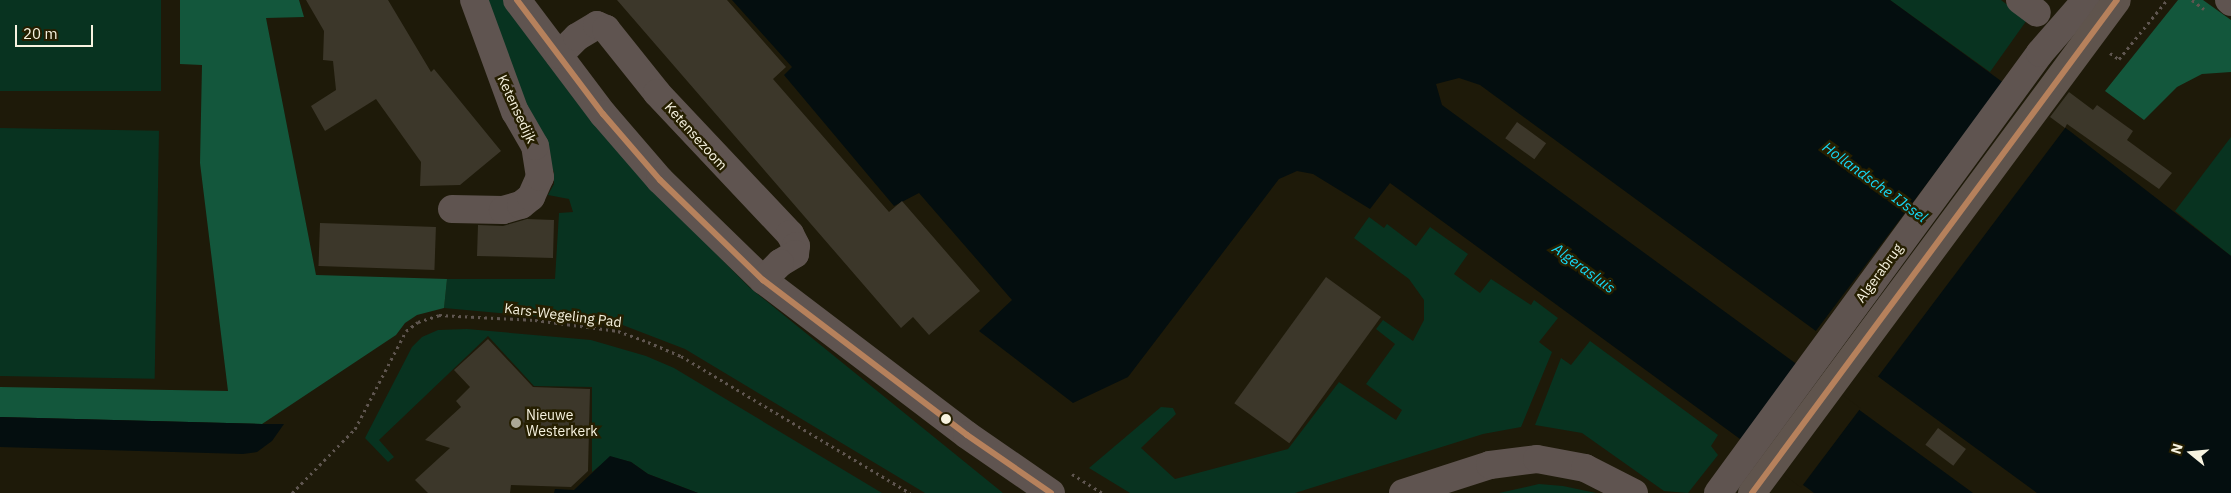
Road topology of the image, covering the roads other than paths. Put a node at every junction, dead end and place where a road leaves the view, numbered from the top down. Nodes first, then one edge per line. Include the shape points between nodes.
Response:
1 (474, 0) edge
2 (517, 0) edge
3 (2086, 0) edge
4 (2117, 0) edge
5 (560, 55) junction
6 (452, 209) dead end
7 (763, 280) junction
8 (1051, 493) edge
9 (1403, 493) edge
10 (1634, 493) edge
11 (1718, 493) edge
12 (1752, 493) edge

1 - 6 street, Ketensedijk via 515,112 535,146 540,177 532,197 521,205 503,210
2 - 5 street
3 - 11 street, Algerabrug via 2040,53
4 - 12 main road, Algerabrug
5 - 7 street via 603,114 660,180
5 - 7 street, Ketensezoom via 576,36 597,25 606,29 657,93 790,234 796,246 795,254
7 - 8 street via 967,435
9 - 10 street via 1490,465 1537,459 1585,468

